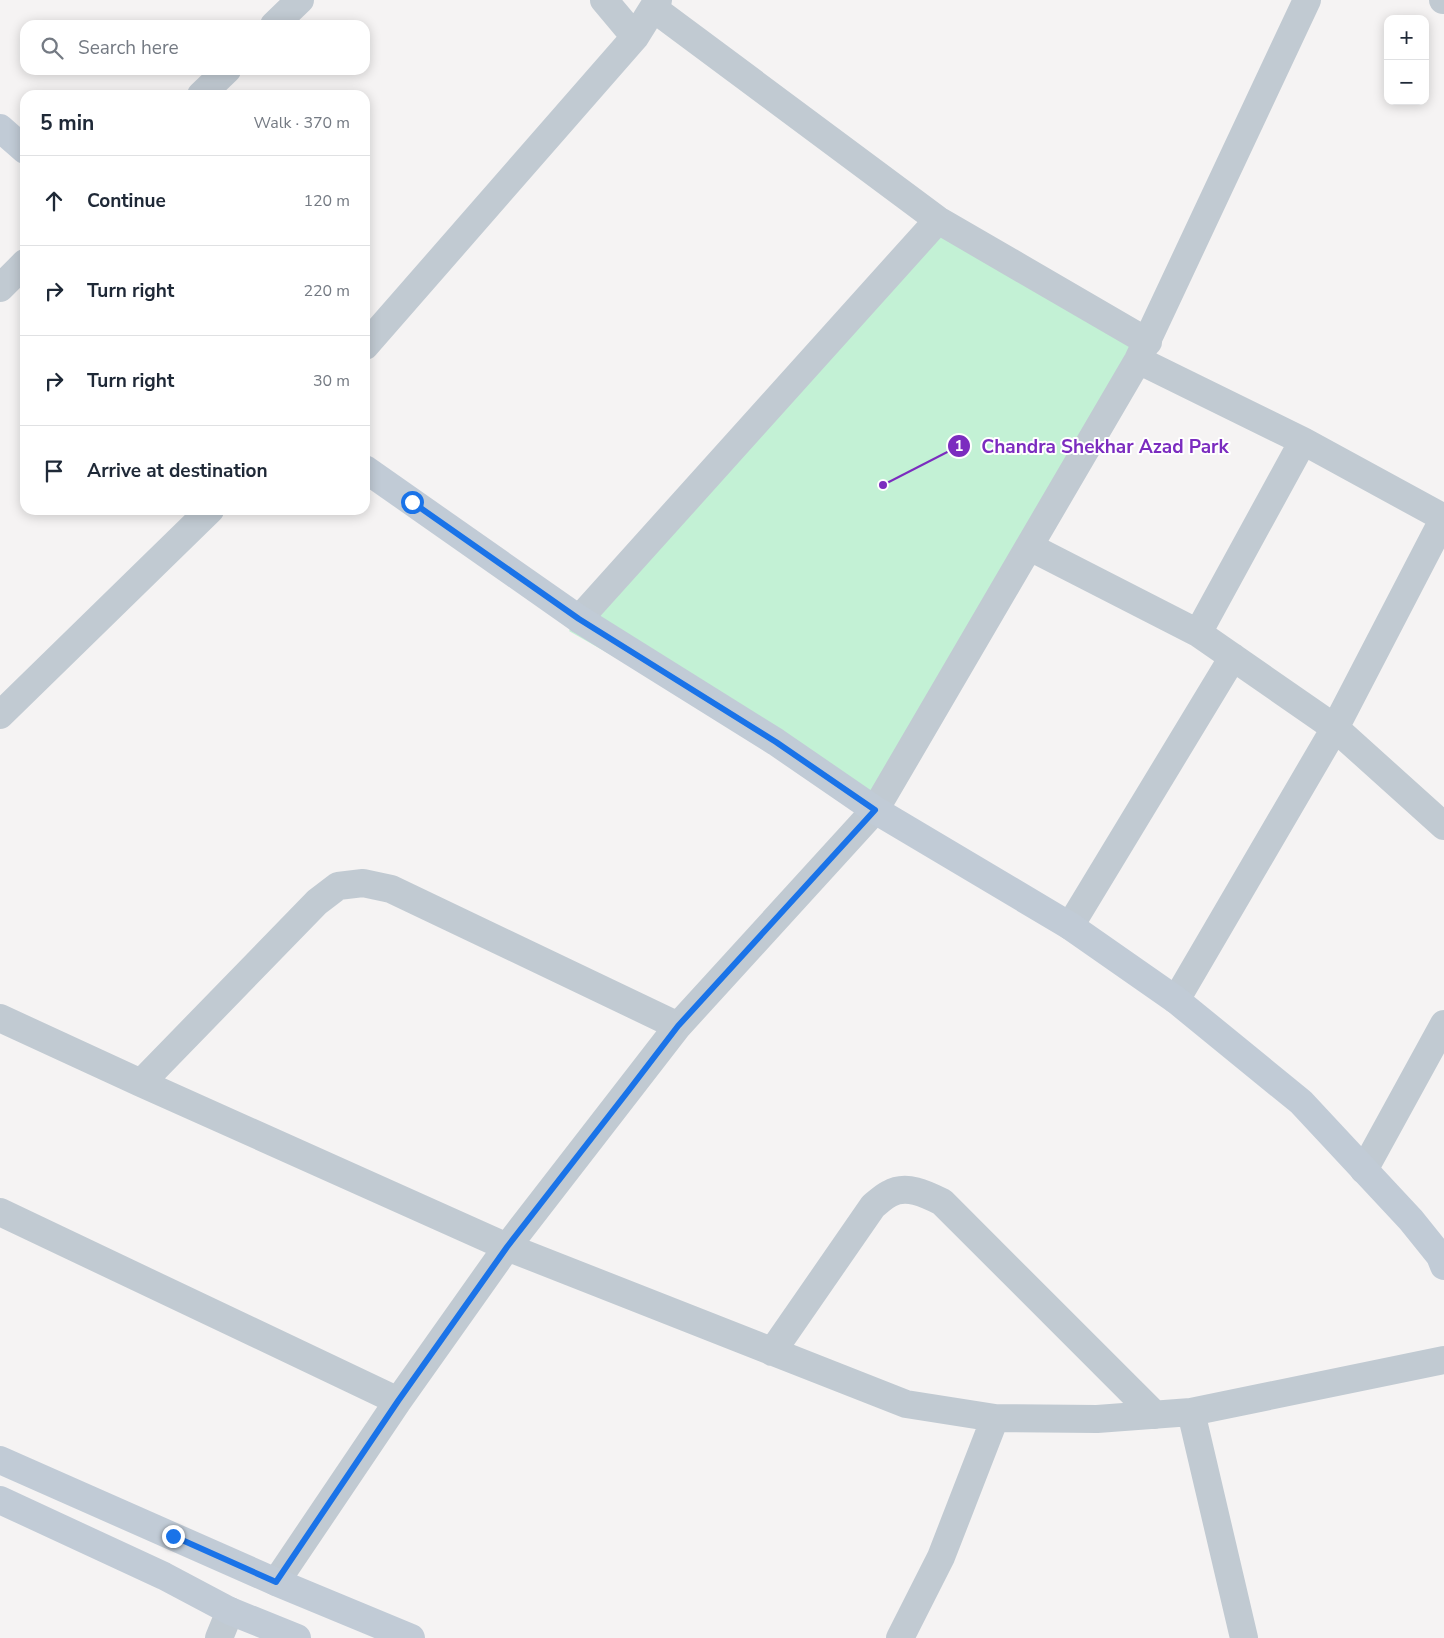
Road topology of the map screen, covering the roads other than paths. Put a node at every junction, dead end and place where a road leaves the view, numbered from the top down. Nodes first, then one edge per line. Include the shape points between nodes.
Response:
1 (300, 0) edge
2 (604, 0) edge
3 (1307, 0) edge
4 (655, 4) edge
5 (279, 20) edge
6 (635, 37) junction
7 (222, 75) edge
8 (206, 90) edge
9 (0, 128) edge
10 (20, 146) edge
11 (938, 220) junction
12 (20, 268) edge
13 (0, 288) edge
14 (370, 340) edge
15 (1143, 351) junction
16 (1303, 441) junction
17 (370, 473) edge
18 (205, 515) edge
19 (1444, 518) edge
20 (1030, 547) junction
21 (579, 619) junction
22 (1198, 633) junction
23 (1233, 657) junction
24 (0, 716) edge
25 (1335, 728) junction
26 (875, 810) junction
27 (1444, 826) edge
28 (1070, 926) junction
29 (1176, 1000) junction
30 (0, 1018) edge
31 (1444, 1024) edge
32 (678, 1026) junction
33 (141, 1083) junction
34 (1364, 1170) junction
35 (0, 1212) edge
36 (507, 1247) junction
37 (1443, 1257) edge
38 (772, 1352) junction
39 (1444, 1360) edge
40 (398, 1401) junction
41 (1191, 1412) junction
42 (1155, 1415) junction
43 (995, 1418) junction
44 (0, 1460) edge
45 (0, 1500) edge
46 (276, 1582) junction
47 (230, 1611) junction
48 (219, 1638) edge
49 (297, 1638) edge
50 (411, 1638) edge
51 (900, 1638) edge
52 (1244, 1638) edge

1 - 5 street
2 - 6 street
3 - 15 street
4 - 6 street
4 - 11 street
6 - 14 street
7 - 8 street
9 - 10 street
11 - 15 street
11 - 21 street
12 - 13 street
15 - 16 street
15 - 20 street
16 - 19 street
16 - 22 street
17 - 21 street
18 - 24 street
19 - 25 street
20 - 22 street
20 - 26 street
21 - 26 street via 776,742
22 - 23 street
23 - 25 street
23 - 28 street
25 - 27 street
25 - 29 street
26 - 28 street
26 - 32 street
28 - 29 street
29 - 34 street via 1301,1102
30 - 33 street
31 - 34 street
32 - 33 street via 391,889 362,883 338,886 317,902
32 - 36 street
33 - 36 street
34 - 37 street
35 - 40 street
36 - 38 street
36 - 40 street
38 - 42 street via 873,1206 890,1193 921,1192 942,1202
38 - 43 street via 906,1404
39 - 41 street
40 - 46 street
41 - 42 street
41 - 52 street
42 - 43 street via 1096,1419
43 - 51 street via 941,1557
44 - 46 street
45 - 47 street via 164,1576
46 - 50 street
47 - 48 street
47 - 49 street

